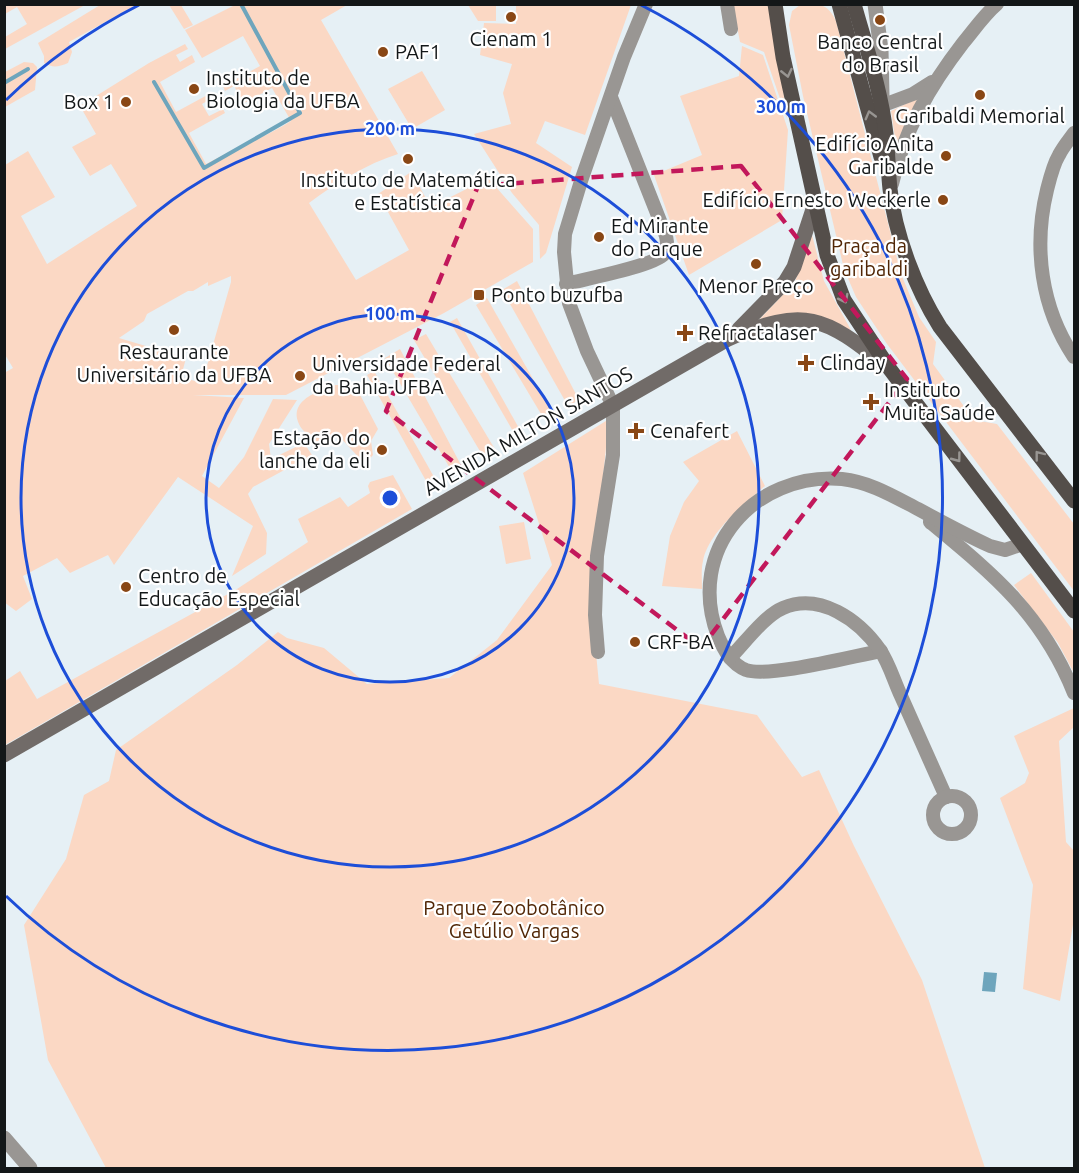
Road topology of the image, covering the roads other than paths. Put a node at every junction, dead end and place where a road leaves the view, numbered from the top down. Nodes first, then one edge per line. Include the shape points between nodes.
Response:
1 (646, 4) edge
2 (727, 4) edge
3 (839, 4) edge
4 (854, 4) edge
5 (875, 4) edge
6 (997, 4) edge
7 (778, 8) edge
8 (731, 29) dead end
9 (936, 79) junction
10 (611, 97) junction
11 (881, 106) junction
12 (1074, 133) edge
13 (890, 192) junction
14 (815, 203) junction
15 (566, 284) junction
16 (728, 339) junction
17 (1074, 357) edge
18 (889, 368) junction
19 (613, 406) junction
20 (1074, 501) edge
21 (910, 505) junction
22 (1023, 544) junction
23 (1074, 611) edge
24 (881, 651) junction
25 (598, 652) dead end
26 (730, 658) junction
27 (1074, 693) edge
28 (4, 755) edge
29 (946, 796) dead end
30 (4, 1138) edge
31 (30, 1168) edge

1 - 10 street
2 - 8 street
13 -> 3 main road
4 - 11 main road
5 - 11 street via 883,86
6 - 9 street
7 -> 14 main road
9 - 11 street via 914,94
9 - 13 street via 905,141
10 - 15 street via 567,225
10 - 15 street via 666,236 667,250 646,263
11 - 13 main road
12 - 17 street via 1058,156 1052,174 1039,245 1047,297
20 -> 13 main road via 928,308 906,257
14 - 16 main road, AVENIDA MILTON SANTOS via 794,267 785,282
14 -> 18 main road via 840,292
15 - 19 street via 574,320
16 - 18 main road, AVENIDA MILTON SANTOS via 779,320 814,322 838,331
16 - 19 main road, AVENIDA MILTON SANTOS
18 -> 22 main road
19 - 25 street via 613,455 597,556
19 - 28 main road, AVENIDA MILTON SANTOS
21 - 22 street via 990,546 1005,550
21 - 26 street via 867,484 831,479 775,490 738,517 715,556 709,579 712,620
21 - 27 street via 1008,590 1047,638
22 - 23 main road
24 - 26 street via 759,672 739,666
24 - 26 street via 856,623 830,608 796,603 768,618
24 - 29 street
30 - 31 street

